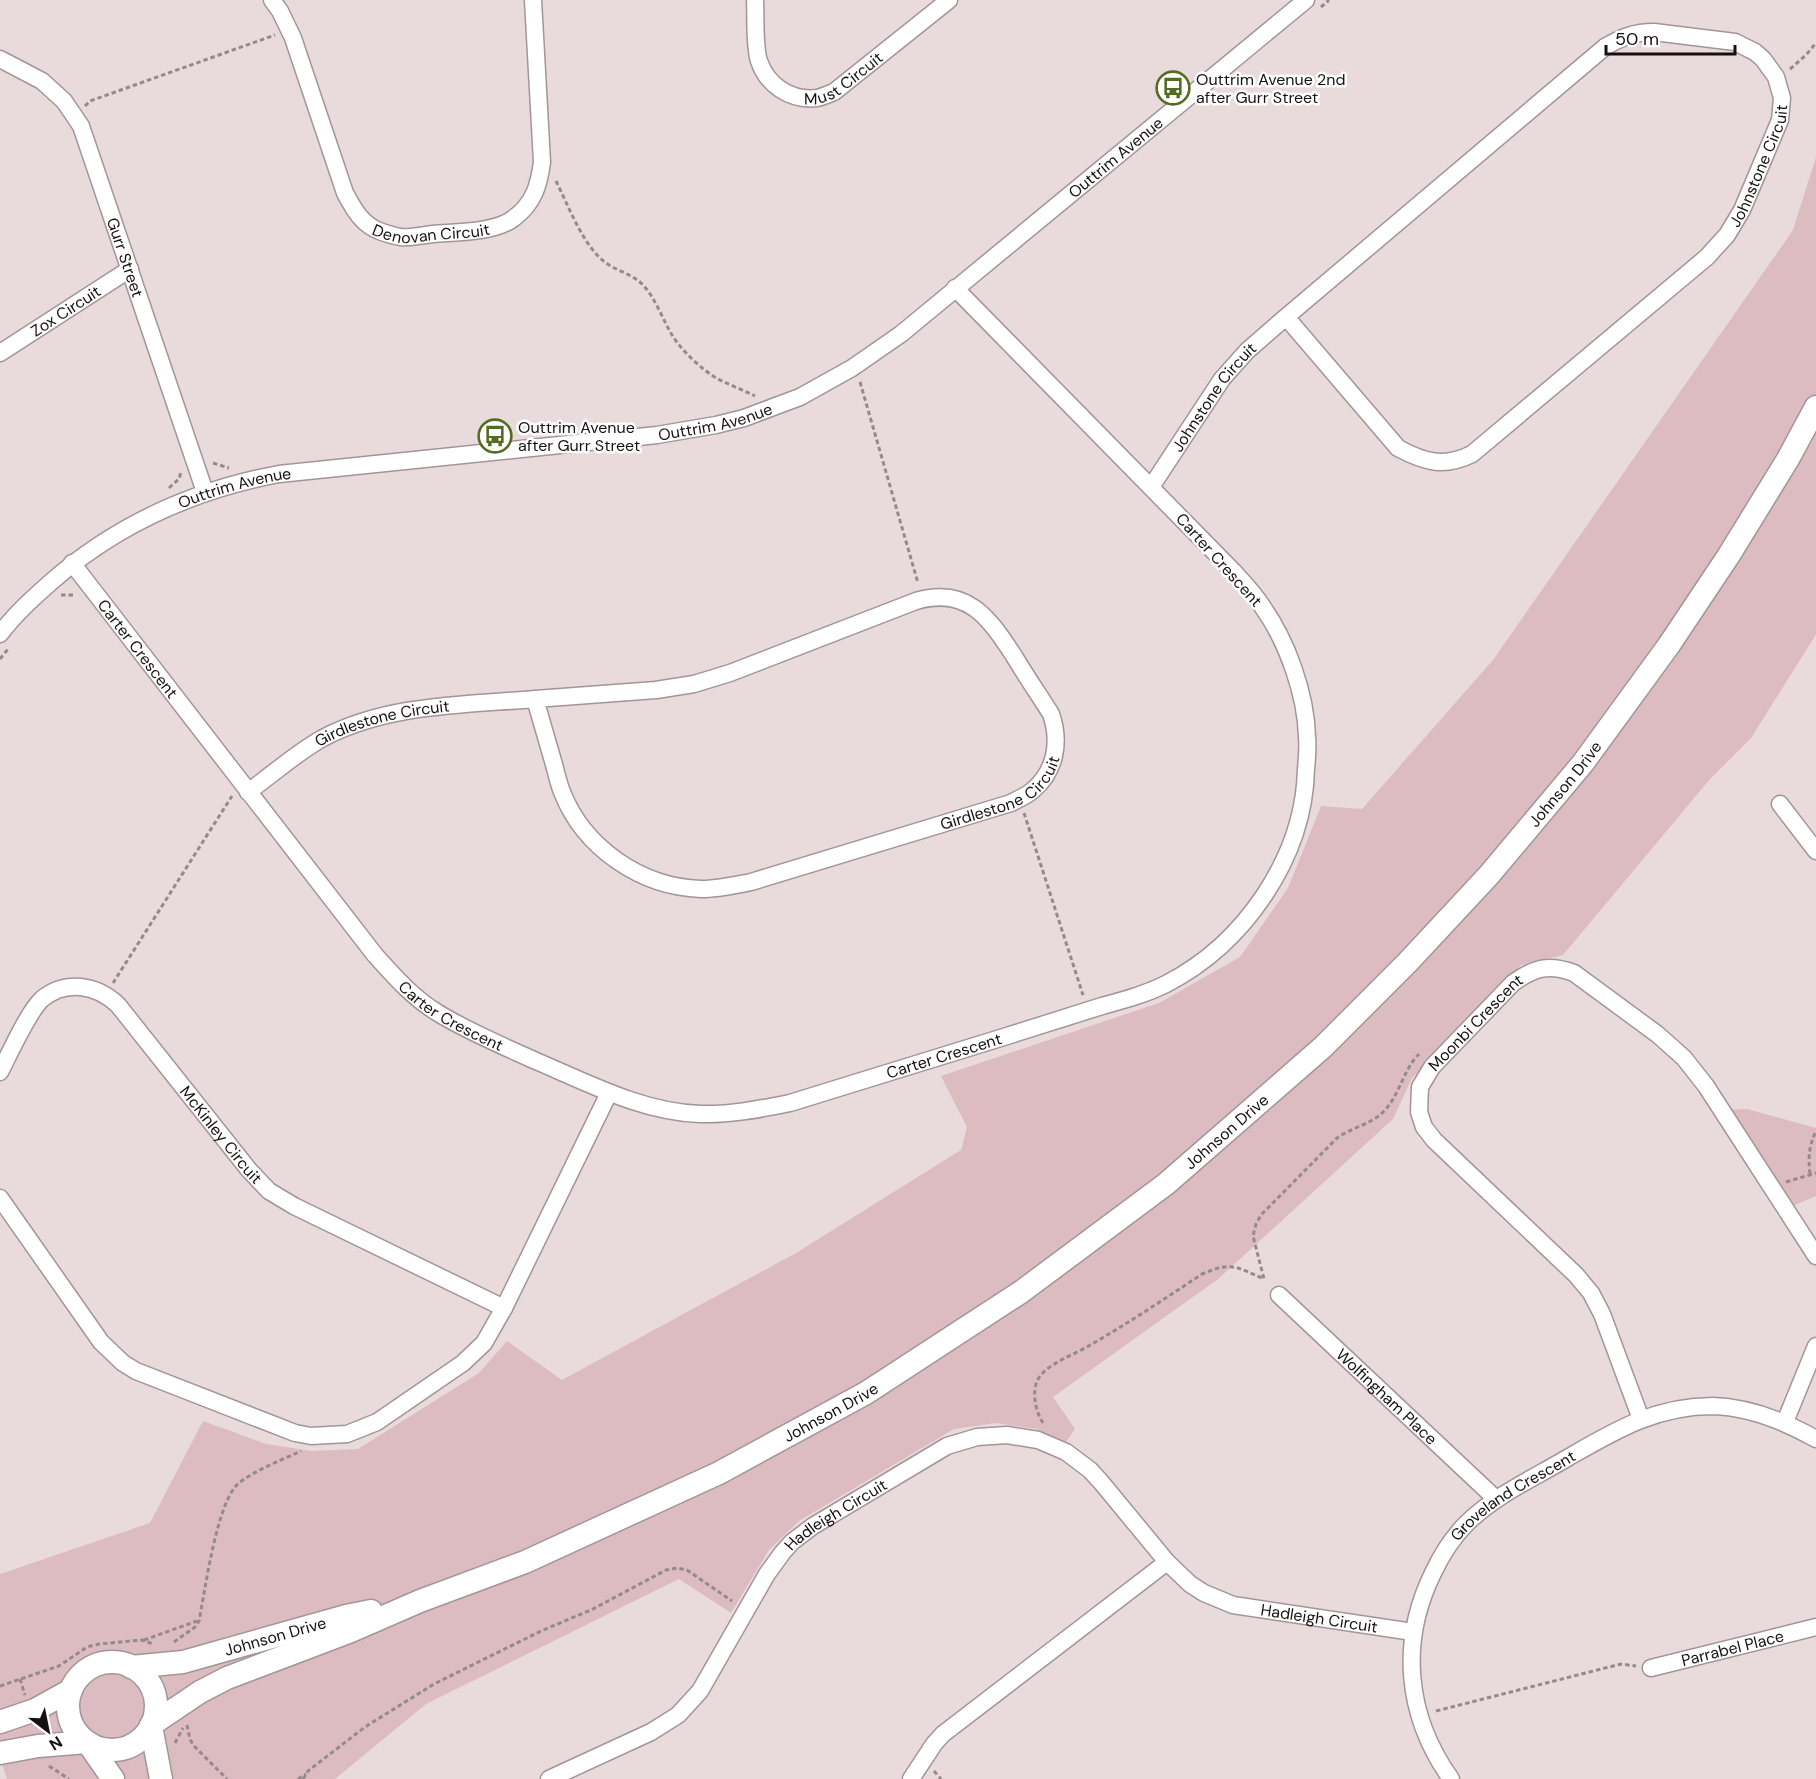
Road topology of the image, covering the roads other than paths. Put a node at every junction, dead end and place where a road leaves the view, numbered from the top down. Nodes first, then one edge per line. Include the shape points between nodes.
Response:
1 (272, 0) edge
2 (533, 0) edge
3 (755, 0) edge
4 (949, 0) edge
5 (1306, 0) edge
6 (0, 59) edge
7 (130, 269) junction
8 (956, 288) junction
9 (1286, 317) junction
10 (0, 353) edge
11 (1816, 407) edge
12 (1151, 487) junction
13 (205, 492) junction
14 (72, 563) junction
15 (7, 638) edge
16 (535, 699) junction
17 (244, 787) junction
18 (1780, 804) dead end
19 (1816, 851) edge
20 (0, 1072) edge
21 (609, 1093) junction
22 (0, 1198) edge
23 (1816, 1256) edge
24 (1279, 1295) dead end
25 (504, 1308) junction
26 (1816, 1346) edge
27 (1641, 1419) junction
28 (1785, 1422) junction
29 (1816, 1438) edge
30 (1496, 1499) junction
31 (1167, 1562) junction
32 (420, 1601) junction
33 (1816, 1627) edge
34 (1413, 1632) junction
35 (131, 1667) junction
36 (1651, 1668) road end
37 (71, 1690) junction
38 (0, 1722) edge
39 (151, 1726) junction
40 (88, 1743) junction
41 (0, 1753) edge
42 (113, 1779) edge
43 (161, 1779) edge
44 (549, 1779) edge
45 (911, 1779) edge
46 (1451, 1779) edge

1 - 2 street, Denovan Circuit via 289,30 355,212 381,232 402,237 483,230 514,219 529,203 539,183 542,162
3 - 4 street, Must Circuit via 758,58 765,75 784,92 800,98 818,98 834,92
5 - 8 street, Outtrim Avenue
6 - 7 street, Gurr Street via 42,81 64,101 81,126
7 - 10 street, Zox Circuit
7 - 13 street, Gurr Street
8 - 12 street, Carter Crescent
8 - 13 street, Outtrim Avenue via 852,368 800,397 744,418 657,435 279,474
9 - 9 street, Johnstone Circuit via 1398,448 1428,461 1462,459 1689,272 1727,235 1742,210 1780,120 1782,98 1776,77 1755,52 1735,42 1654,32 1623,36 1605,47
9 - 12 street, Johnstone Circuit via 1222,379
11 - 32 main road, Johnson Drive via 1730,555 1670,645 1582,763 1489,875 1323,1047 1166,1184 1021,1292 866,1393 719,1473 525,1562
12 - 21 street, Carter Crescent via 1263,606 1285,646 1300,690 1307,736 1306,782 1297,827 1280,870 1240,927 1206,958 1146,993 790,1103 744,1113 698,1114 653,1107
13 - 14 street, Outtrim Avenue via 135,522
14 - 15 street, Outtrim Avenue via 28,602
14 - 17 street, Carter Crescent
16 - 16 street, Girdlestone Circuit via 694,684 922,599 949,597 979,610 994,626 1051,714 1056,747 1046,777 1030,793 1011,803 752,882 699,889 664,884 631,870 590,837 562,792
16 - 17 street, Girdlestone Circuit via 405,710 364,721 324,738
17 - 21 street, Carter Crescent via 375,955 420,1001 475,1034
18 - 19 street
20 - 25 street, McKinley Circuit via 42,999 72,986 98,990 118,1005 269,1191
21 - 25 street
22 - 25 street via 101,1342 123,1363 295,1433 347,1434 377,1422 463,1363 484,1343
23 - 27 street, Moonbi Crescent via 1684,1058 1574,973 1542,968 1513,983 1432,1066 1420,1087 1419,1112 1434,1140 1591,1293
24 - 30 street, Wolfingham Place
26 - 28 street
27 - 28 street, Groveland Crescent via 1677,1409 1713,1406 1750,1411
27 - 30 street, Groveland Crescent
28 - 29 street, Groveland Crescent
30 - 34 street, Groveland Crescent via 1465,1525 1440,1557 1423,1593
31 - 34 street, Hadleigh Circuit via 1204,1593 1233,1605
31 - 44 street, Hadleigh Circuit via 1090,1470 1066,1452 1038,1440 1007,1435 976,1437 947,1446 792,1542 767,1574 700,1691 678,1715 651,1732
31 - 45 street via 943,1734
32 - 35 main road, Johnson Drive via 346,1616 183,1662
32 - 39 main road, Johnson Drive via 227,1678
33 - 36 street, Parrabel Place
34 - 46 street, Groveland Crescent via 1413,1689 1419,1715 1429,1743
35 - 37 main road via 114,1662 92,1666
35 - 39 main road via 143,1675 154,1694
37 - 38 main road via 35,1710
37 - 40 main road via 71,1722
39 - 40 main road via 139,1741 121,1749
39 - 43 main road
40 - 41 main road
40 - 42 main road

